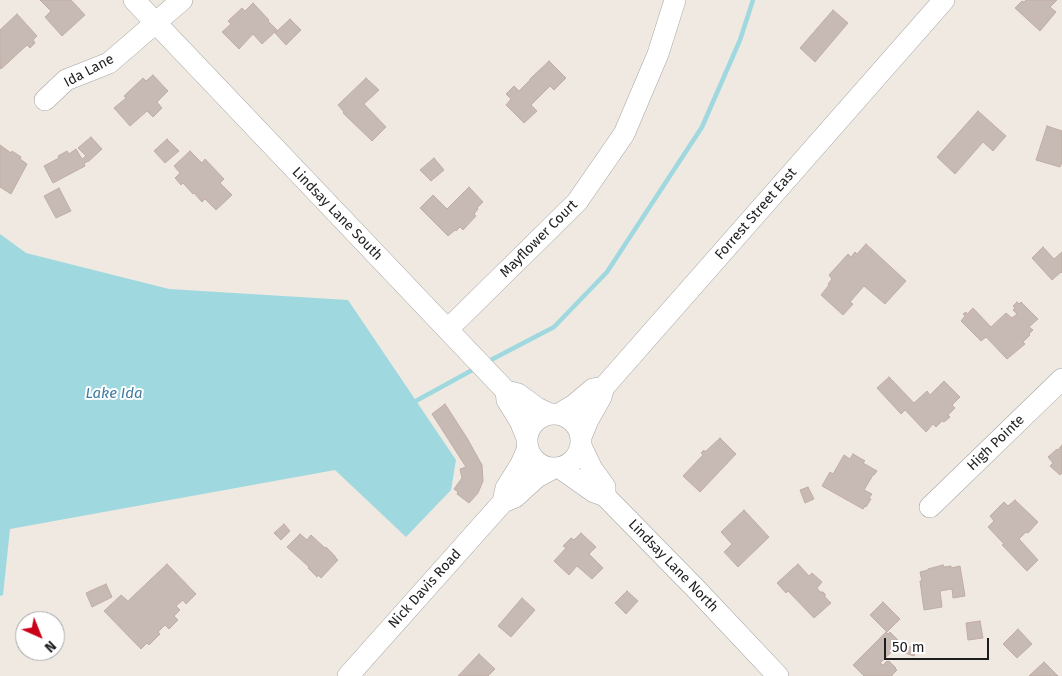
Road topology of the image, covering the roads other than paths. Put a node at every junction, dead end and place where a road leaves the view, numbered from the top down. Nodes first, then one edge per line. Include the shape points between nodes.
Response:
1 (134, 0) edge
2 (182, 0) edge
3 (675, 0) edge
4 (944, 0) edge
5 (156, 23) junction
6 (45, 100) dead end
7 (448, 329) junction
8 (1062, 379) edge
9 (604, 387) junction
10 (506, 391) junction
11 (554, 414) junction
12 (581, 441) junction
13 (528, 443) junction
14 (556, 468) junction
15 (605, 496) junction
16 (503, 502) junction
17 (930, 507) dead end
18 (348, 676) edge
19 (778, 676) edge

1 - 5 street, Lindsay Lane South
2 - 5 street, Ida Lane
3 - 7 street, Mayflower Court via 658,54 624,134 598,172 577,202
4 - 9 street, Forrest Street East
5 - 6 street, Ida Lane via 109,63 66,80
5 - 7 street, Lindsay Lane South
7 - 10 street, Lindsay Lane South
8 - 17 street, High Pointe
9 - 11 street via 593,389 574,405
9 - 12 street, Forrest Street East
10 - 11 street, Lindsay Lane South
10 - 13 street via 507,400
11 - 12 street via 574,422
11 - 13 street via 536,422 530,430
12 - 14 street via 573,461
12 - 15 street via 592,469 605,487
13 - 14 street via 538,463
13 - 16 street, Nick Davis Road via 521,464 506,488
14 - 15 street, Lindsay Lane North
14 - 16 street, Nick Davis Road via 537,477 515,497
15 - 19 street, Lindsay Lane North
16 - 18 street, Nick Davis Road

